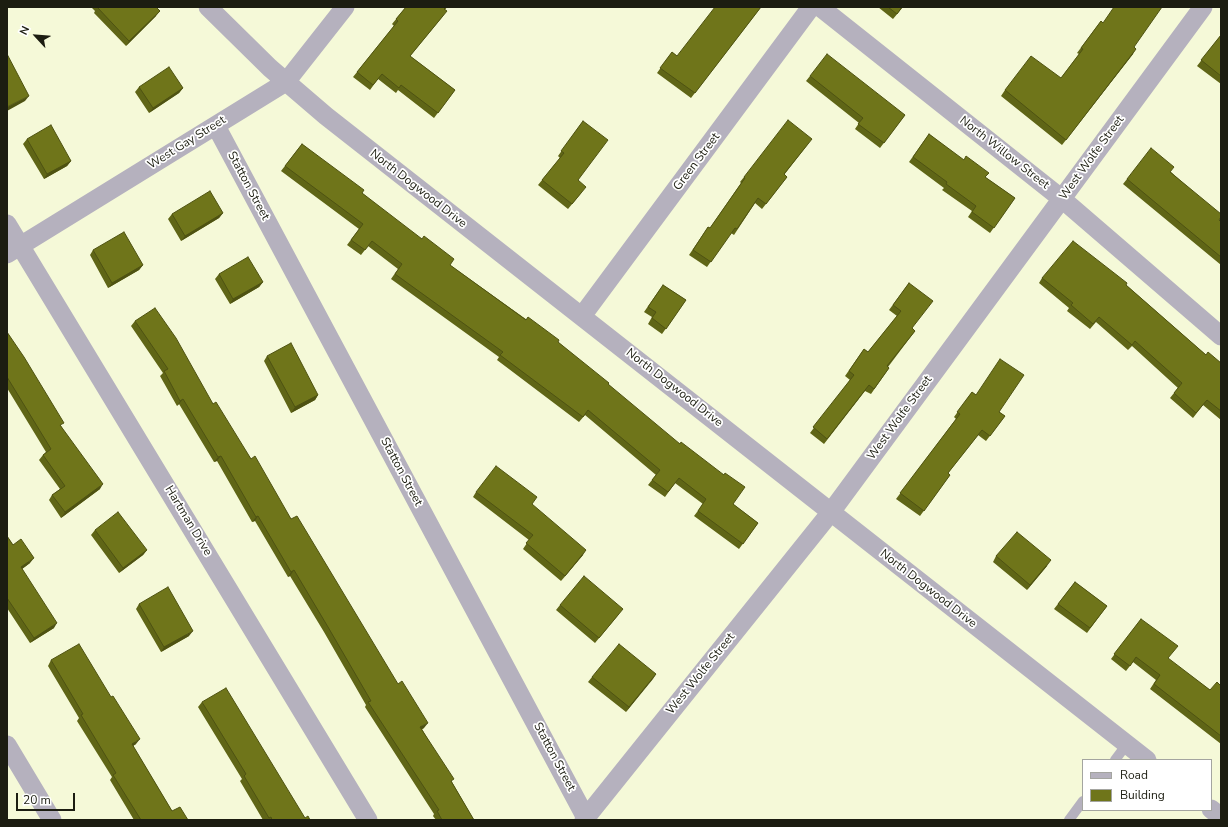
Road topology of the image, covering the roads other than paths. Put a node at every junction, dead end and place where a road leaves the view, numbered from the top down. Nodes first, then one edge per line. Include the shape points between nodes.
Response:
1 (208, 7) edge
2 (345, 7) edge
3 (811, 7) edge
4 (820, 7) edge
5 (1203, 7) edge
6 (286, 82) junction
7 (216, 126) junction
8 (1062, 199) junction
9 (7, 224) edge
10 (14, 250) edge
11 (582, 316) junction
12 (1221, 336) edge
13 (831, 512) junction
14 (1127, 744) junction
15 (7, 745) edge
16 (1116, 759) edge
17 (1146, 759) edge
18 (1082, 802) edge
19 (1212, 810) edge
20 (1221, 817) edge
21 (585, 819) edge
22 (52, 820) edge
23 (368, 820) edge
24 (1068, 820) edge

1 - 6 street, North Dogwood Drive
2 - 6 street, West Gay Street
3 - 11 street, Green Street
4 - 8 street, North Willow Street
5 - 8 street, West Wolfe Street
6 - 7 street, West Gay Street
6 - 11 street, North Dogwood Drive
7 - 10 street, West Gay Street
7 - 21 street, Statton Street
8 - 12 street, North Willow Street
8 - 13 street, West Wolfe Street
9 - 10 street, Hartman Drive
10 - 23 street, Hartman Drive
11 - 13 street, North Dogwood Drive
13 - 14 street, North Dogwood Drive
13 - 21 street, West Wolfe Street
14 - 16 lane
14 - 17 street, North Dogwood Drive
15 - 22 street
18 - 24 lane
19 - 20 street

